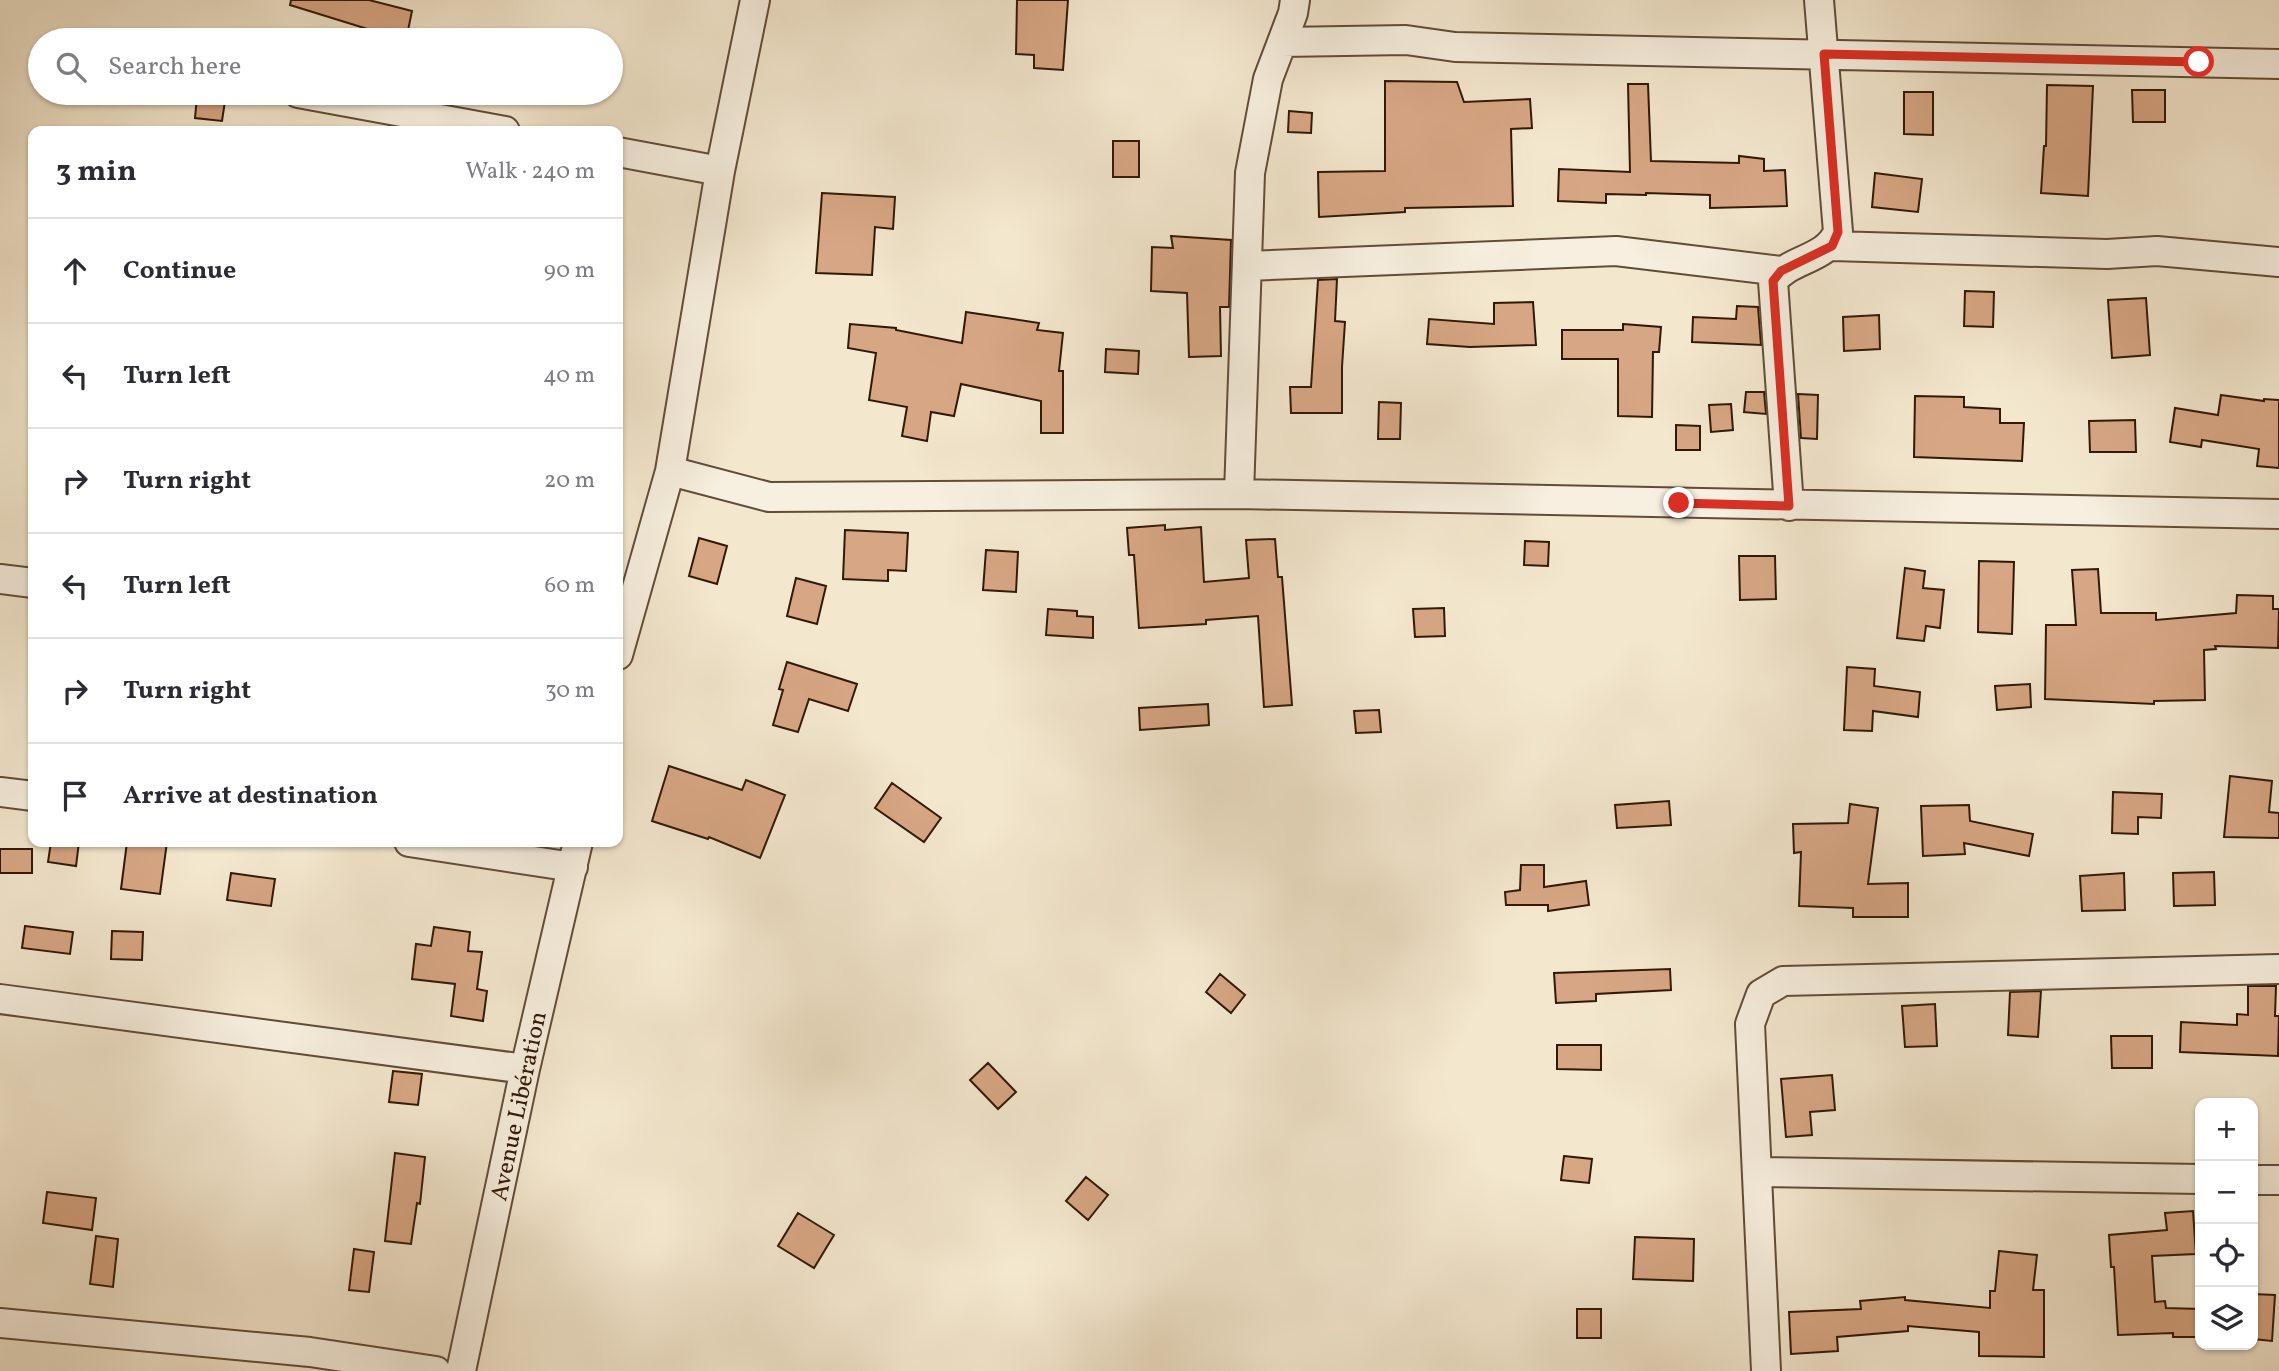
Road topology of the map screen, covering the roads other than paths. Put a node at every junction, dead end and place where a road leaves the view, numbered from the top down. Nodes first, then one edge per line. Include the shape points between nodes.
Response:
1 (755, 0) edge
2 (1294, 0) edge
3 (1819, 0) edge
4 (1282, 42) junction
5 (1824, 54) junction
6 (2279, 64) edge
7 (363, 105) edge
8 (478, 126) edge
9 (623, 153) edge
10 (720, 171) junction
11 (1832, 246) junction
12 (2279, 262) edge
13 (1247, 266) junction
14 (1781, 271) junction
15 (670, 471) junction
16 (1239, 494) junction
17 (1789, 506) junction
18 (2279, 514) edge
19 (0, 579) edge
20 (28, 582) edge
21 (623, 636) edge
22 (0, 792) edge
23 (28, 795) edge
24 (479, 847) edge
25 (576, 854) edge
26 (2279, 969) edge
27 (0, 999) edge
28 (524, 1069) junction
29 (1756, 1172) junction
30 (2195, 1179) edge
31 (2258, 1180) edge
32 (2279, 1180) edge
33 (0, 1323) edge
34 (436, 1371) edge
35 (461, 1371) edge
36 (1766, 1371) edge

1 - 10 street
2 - 4 street
3 - 5 street
4 - 5 street via 1406,40 1455,47
4 - 13 street via 1268,79 1250,173
5 - 6 street
5 - 11 street via 1838,232
7 - 8 street
9 - 10 street
10 - 15 street
11 - 12 street via 2157,251
11 - 14 street
13 - 14 street via 1616,251
13 - 16 street
14 - 17 street via 1773,281 1773,301
15 - 16 street via 769,497
15 - 21 street
16 - 17 street
17 - 18 street
19 - 20 street
22 - 23 street
24 - 25 street
25 - 28 street, Avenue Libération
26 - 29 street via 1783,981 1761,994 1749,1024
27 - 28 street
28 - 35 street, Avenue Libération
29 - 30 street
29 - 36 street
31 - 32 street
33 - 34 street via 310,1352

